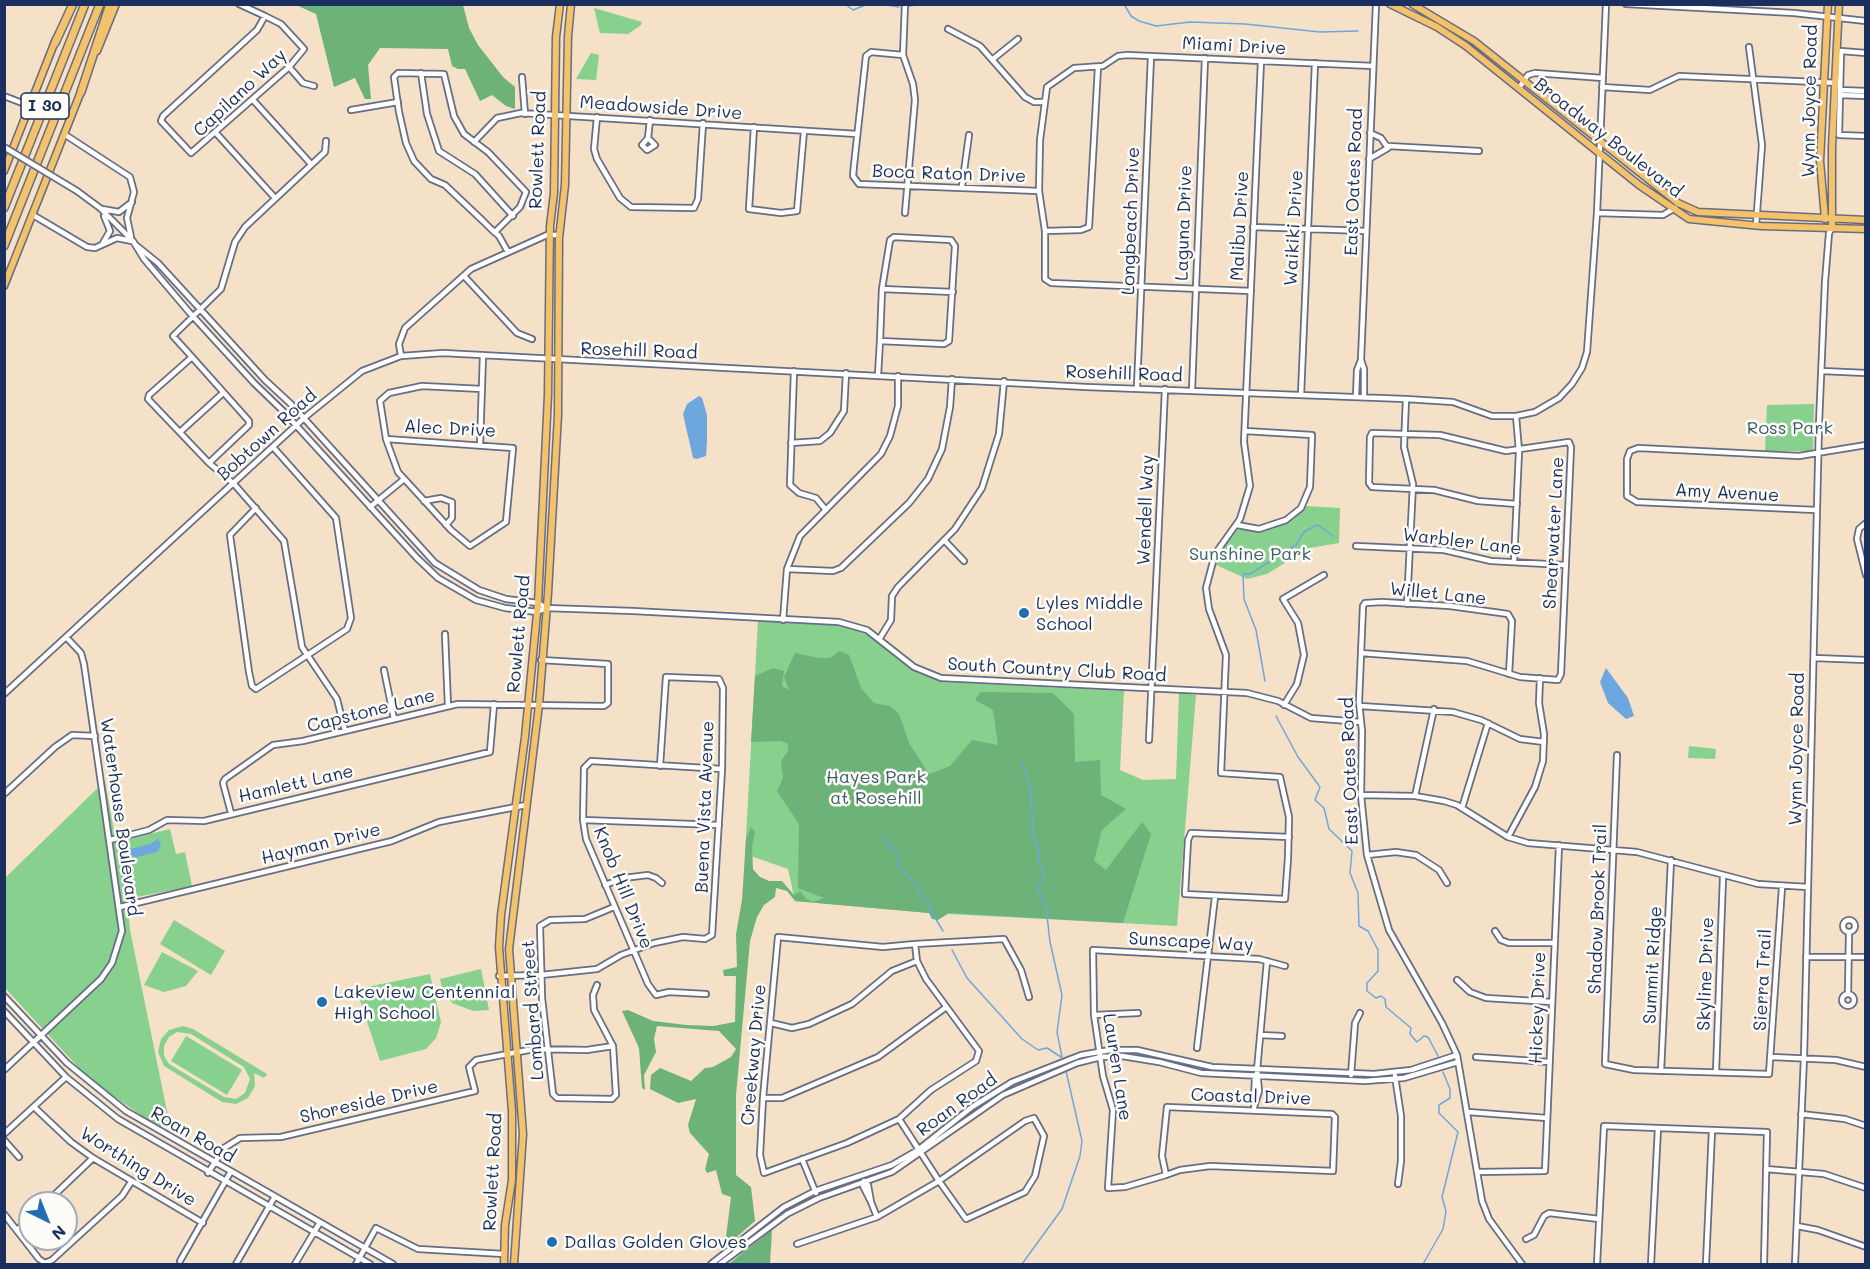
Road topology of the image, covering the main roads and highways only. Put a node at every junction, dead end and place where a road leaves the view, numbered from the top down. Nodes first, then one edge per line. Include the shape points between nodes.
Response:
1 (71, 4) edge
2 (85, 4) edge
3 (100, 4) edge
4 (110, 4) edge
5 (116, 4) edge
6 (560, 4) edge
7 (571, 4) edge
8 (1390, 4) edge
9 (1412, 4) edge
10 (1828, 4) edge
11 (1839, 4) edge
12 (55, 43) joint
13 (556, 81) junction
14 (566, 82) junction
15 (81, 92) junction
16 (1821, 146) junction
17 (1832, 147) junction
18 (4, 171) edge
19 (4, 208) edge
20 (1829, 218) junction
21 (1866, 220) edge
22 (1828, 229) junction
23 (1866, 229) edge
24 (4, 246) edge
25 (4, 286) edge
26 (546, 426) junction
27 (557, 427) junction
28 (510, 859) junction
29 (521, 860) junction
30 (512, 910) junction
31 (501, 912) junction
32 (513, 1134) junction
33 (523, 1134) junction
34 (514, 1252) junction
35 (504, 1254) junction
36 (504, 1264) edge
37 (514, 1264) edge

1 - 12 highway
2 - 19 highway, I 30
3 - 24 highway, I 30
4 - 15 highway
5 - 15 main road
6 - 13 main road, Rowlett Road
7 - 14 main road, Rowlett Road
8 - 22 main road, Broadway Boulevard via 1437,27 1673,211 1691,219
9 - 20 main road, Broadway Boulevard via 1474,41 1678,203 1698,212
10 - 16 main road, Wynn Joyce Road
11 - 17 main road, Wynn Joyce Road
12 - 18 main road
13 - 14 main road
13 - 26 main road, Rowlett Road
14 - 27 main road, Rowlett Road via 565,185 559,235
15 - 25 main road
16 - 17 main road
16 - 20 main road, Wynn Joyce Road
17 - 20 main road, Wynn Joyce Road
20 - 21 main road, Broadway Boulevard
20 - 22 main road, Wynn Joyce Road
22 - 23 main road, Broadway Boulevard
26 - 27 main road
26 - 28 main road, Rowlett Road via 538,603
27 - 29 main road, Rowlett Road via 539,705
28 - 29 main road
28 - 31 main road, Rowlett Road
29 - 30 main road, Rowlett Road
30 - 31 main road
30 - 33 main road, Rowlett Road via 510,977
31 - 32 main road, Rowlett Road via 499,976
32 - 33 main road
32 - 35 main road, Rowlett Road
33 - 34 main road, Rowlett Road
34 - 35 main road
34 - 37 main road, Rowlett Road
35 - 36 main road, Rowlett Road

